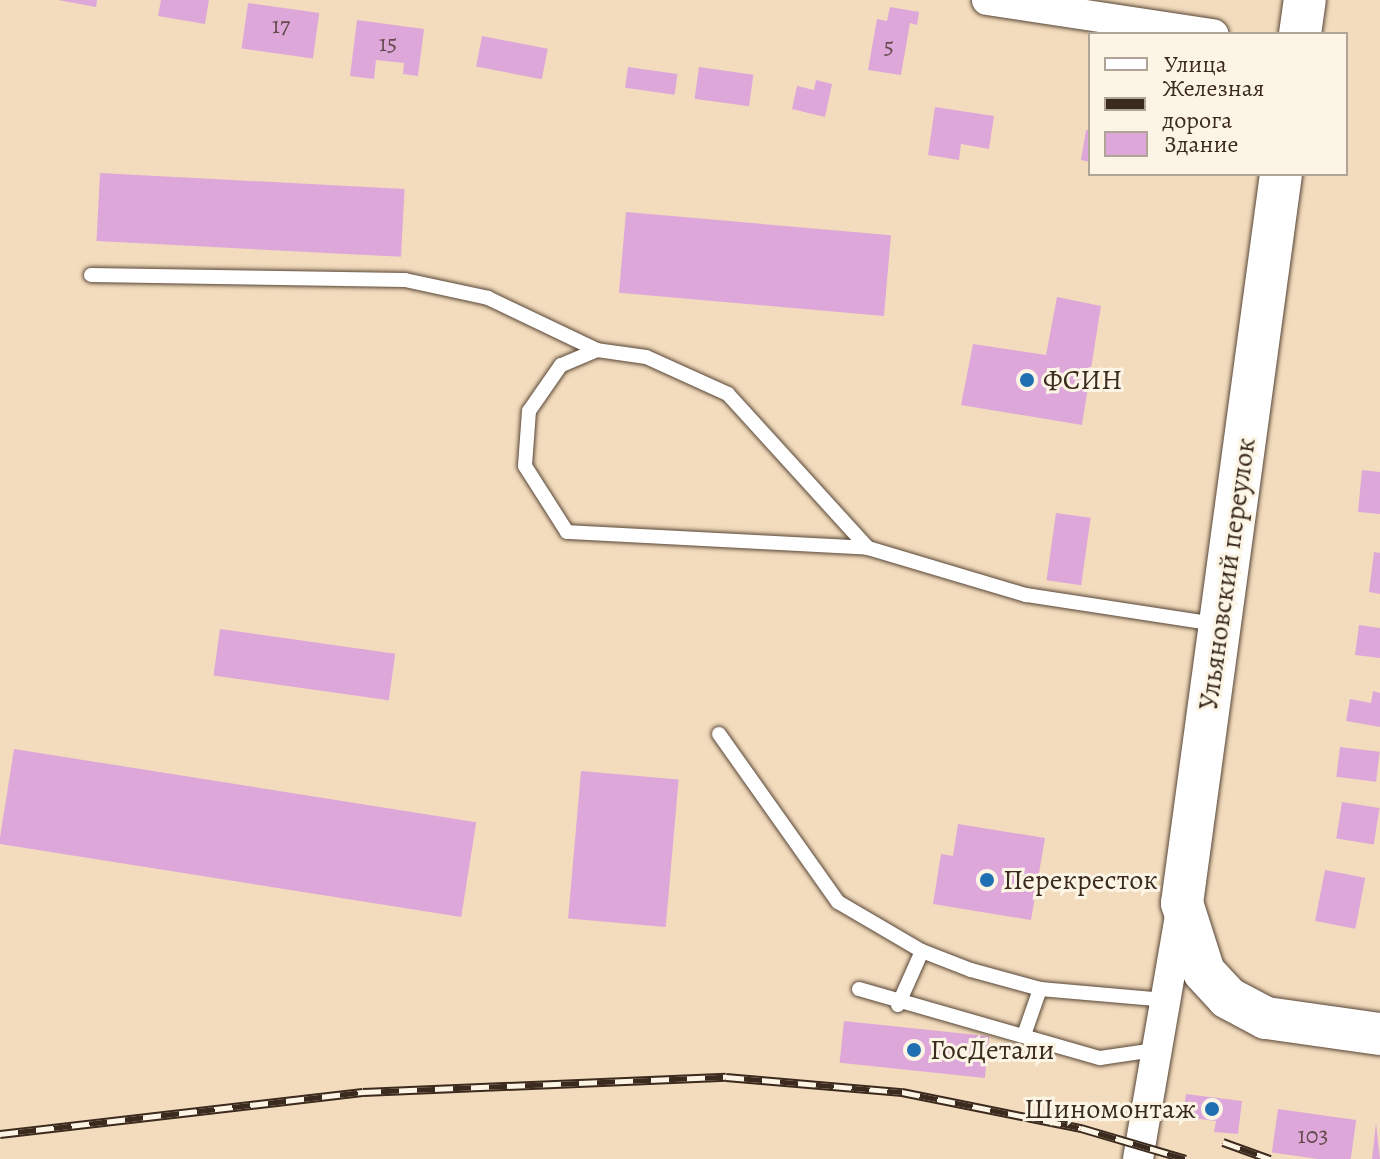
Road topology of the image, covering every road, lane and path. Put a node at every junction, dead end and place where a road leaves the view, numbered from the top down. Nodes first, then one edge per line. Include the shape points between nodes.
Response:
1 (987, 0) edge
2 (1305, 0) edge
3 (1052, 4) edge
4 (1202, 32) edge
5 (1300, 32) edge
6 (1281, 176) edge
7 (91, 275) dead end
8 (597, 350) junction
9 (868, 548) junction
10 (1220, 625) junction
11 (719, 734) dead end
12 (1182, 903) junction
13 (922, 951) junction
14 (859, 989) dead end
15 (1040, 989) junction
16 (1165, 1000) junction
17 (898, 1005) junction
18 (1380, 1034) edge
19 (1024, 1035) junction
20 (1155, 1050) junction
21 (1138, 1159) edge

1 - 3 street
2 - 5 main road
3 - 4 street
6 - 10 main road, Ульяновский переулок
7 - 8 lane via 405,280 488,298
8 - 9 lane via 646,357 728,394
8 - 9 lane via 561,365 529,411 525,466 567,532
9 - 10 lane via 1026,595
10 - 12 main road, Ульяновский переулок
11 - 13 lane via 838,902
12 - 16 street
12 - 18 main road, Ульяновский переулок via 1204,972 1228,998 1266,1018
13 - 15 lane
13 - 17 lane
14 - 17 lane
15 - 16 lane
15 - 19 lane
16 - 20 street
17 - 19 lane
19 - 20 lane via 1100,1058
20 - 21 street

